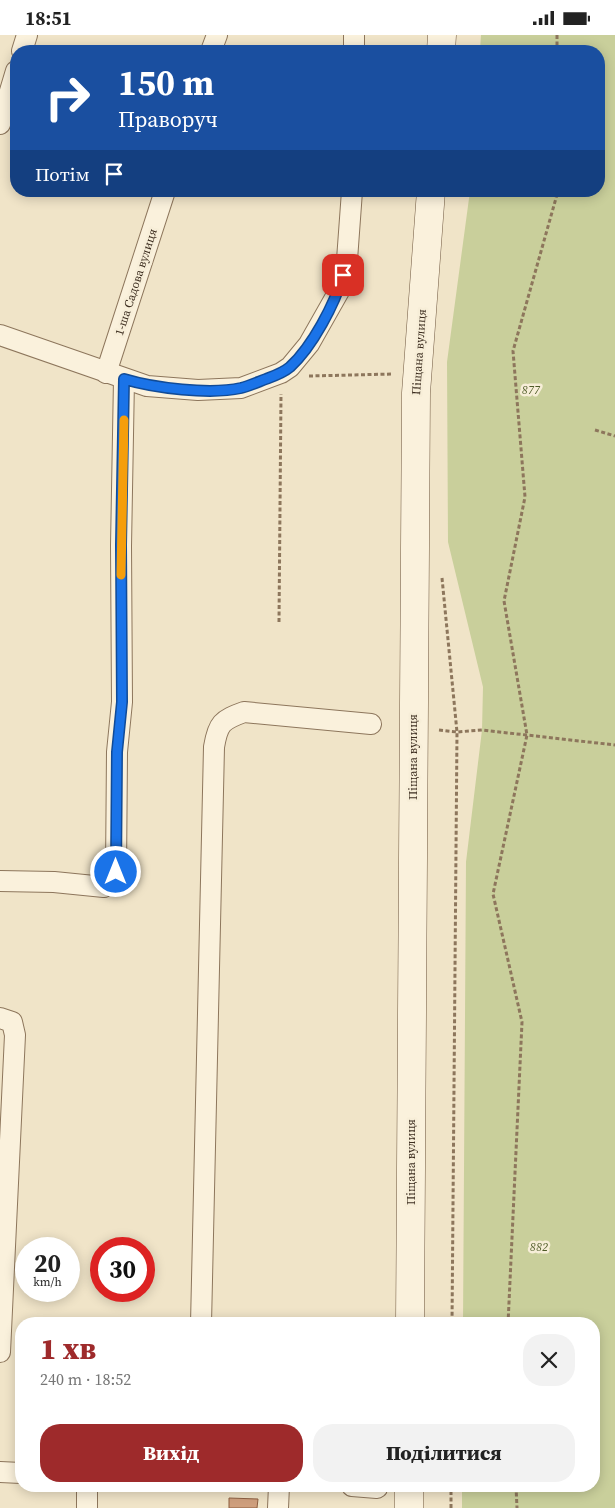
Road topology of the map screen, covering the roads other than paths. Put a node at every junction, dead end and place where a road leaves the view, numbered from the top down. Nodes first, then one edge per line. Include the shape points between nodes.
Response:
1 (10, 91) edge
2 (0, 124) edge
3 (163, 197) edge
4 (352, 197) edge
5 (431, 197) edge
6 (0, 335) edge
7 (115, 376) junction
8 (371, 724) dead end
9 (0, 881) edge
10 (0, 1018) edge
11 (201, 1317) edge
12 (410, 1317) edge
13 (0, 1352) edge
14 (0, 1472) edge
15 (15, 1473) edge
16 (87, 1492) edge
17 (279, 1492) edge
18 (409, 1492) edge
19 (87, 1508) edge
20 (278, 1508) edge
21 (409, 1508) edge

1 - 2 street
3 - 7 street, 1-ша Садова вулиця
4 - 7 street via 347,260 339,291 309,344 286,370 241,388 198,390 147,386
5 - 12 street, Піщана вулиця via 418,369
6 - 7 street
7 - 9 street, 1-ша Садова вулиця via 122,702 117,752 116,872 104,887
8 - 11 street via 244,712 226,719 217,729 214,747
10 - 13 street via 12,1022 15,1035
14 - 15 street
16 - 19 street
17 - 20 street
18 - 21 street

